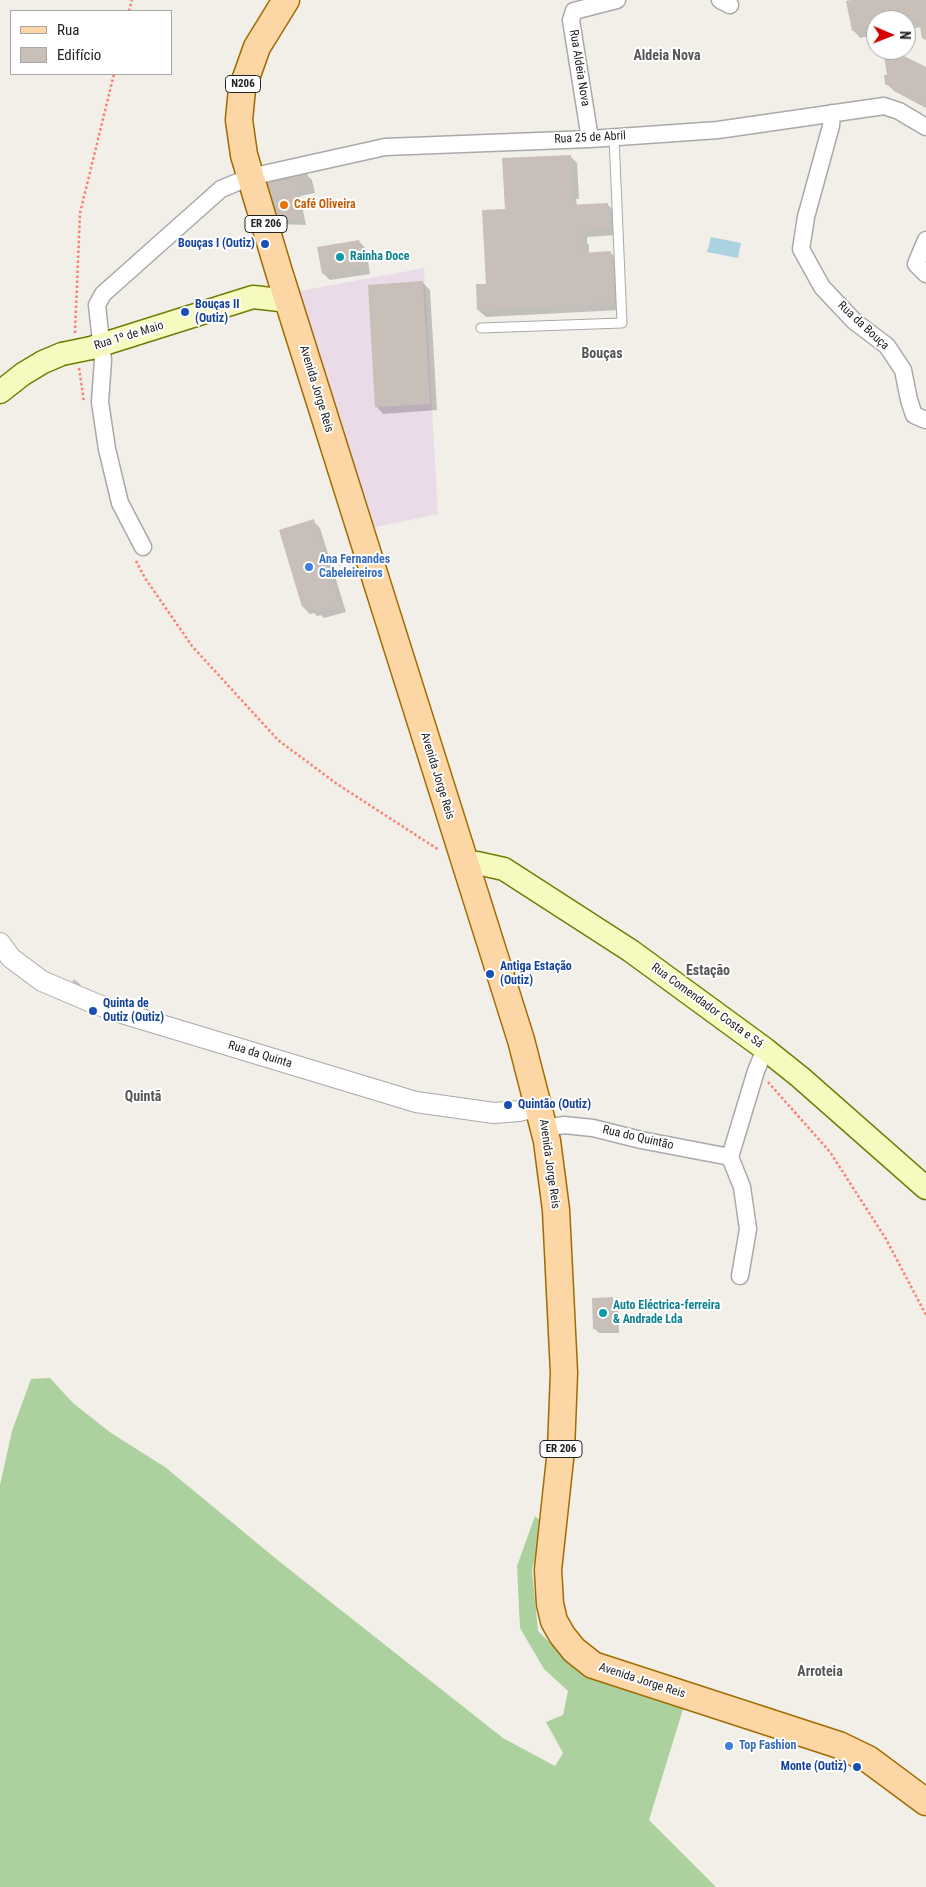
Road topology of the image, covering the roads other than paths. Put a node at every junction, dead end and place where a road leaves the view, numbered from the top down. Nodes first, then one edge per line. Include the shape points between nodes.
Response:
1 (286, 0) edge
2 (617, 0) edge
3 (832, 113) junction
4 (926, 127) edge
5 (614, 137) junction
6 (590, 139) junction
7 (250, 178) junction
8 (926, 240) edge
9 (279, 272) junction
10 (926, 274) edge
11 (253, 297) junction
12 (289, 301) junction
13 (482, 328) dead end
14 (82, 350) junction
15 (0, 392) edge
16 (926, 420) edge
17 (139, 554) road end
18 (466, 867) junction
19 (0, 943) edge
20 (765, 1049) junction
21 (542, 1117) junction
22 (730, 1157) junction
23 (926, 1188) edge
24 (740, 1276) dead end
25 (926, 1802) edge

1 - 7 main road, N206 via 257,47 242,89 240,130
2 - 6 street, Rua Aldeia Nova via 574,11 572,20
3 - 4 street, Rua 25 de Abril via 884,106
3 - 5 street, Rua 25 de Abril via 718,130
3 - 16 street, Rua da Bouça via 801,249 822,287 854,321 887,346 903,370 914,415
5 - 6 street, Rua 25 de Abril
5 - 13 lane via 622,323
6 - 7 street, Rua 25 de Abril via 385,147
7 - 9 main road, Avenida Jorge Reis / ER 206
7 - 14 street, Rua 25 de Abril via 221,188 103,294
8 - 10 street via 916,264
9 - 11 main road, Rua 1º de Maio
9 - 12 main road, Avenida Jorge Reis / ER 206
11 - 12 main road, Rua 1º de Maio
11 - 14 main road, Rua 1º de Maio
12 - 18 main road, Avenida Jorge Reis / ER 206
14 - 15 main road, Rua 1º de Maio via 43,362
14 - 17 street, Rua 25 de Abril via 103,360 100,402 107,449 120,502
18 - 20 main road, Rua Comendador Costa e Sá via 477,863 504,869 631,951
18 - 21 main road, Avenida Jorge Reis / ER 206
19 - 21 street, Rua da Quinta via 11,958 42,981 96,1004 406,1100 494,1113 518,1111
20 - 22 street
20 - 23 main road, Rua Comendador Costa e Sá
21 - 22 street, Rua do Quintão via 564,1125 593,1128
21 - 25 main road, Avenida Jorge Reis / ER 206 via 556,1210 564,1373 562,1450 548,1570 550,1604 558,1629 574,1650 593,1665 839,1745 868,1759
22 - 24 street via 742,1187 748,1229

